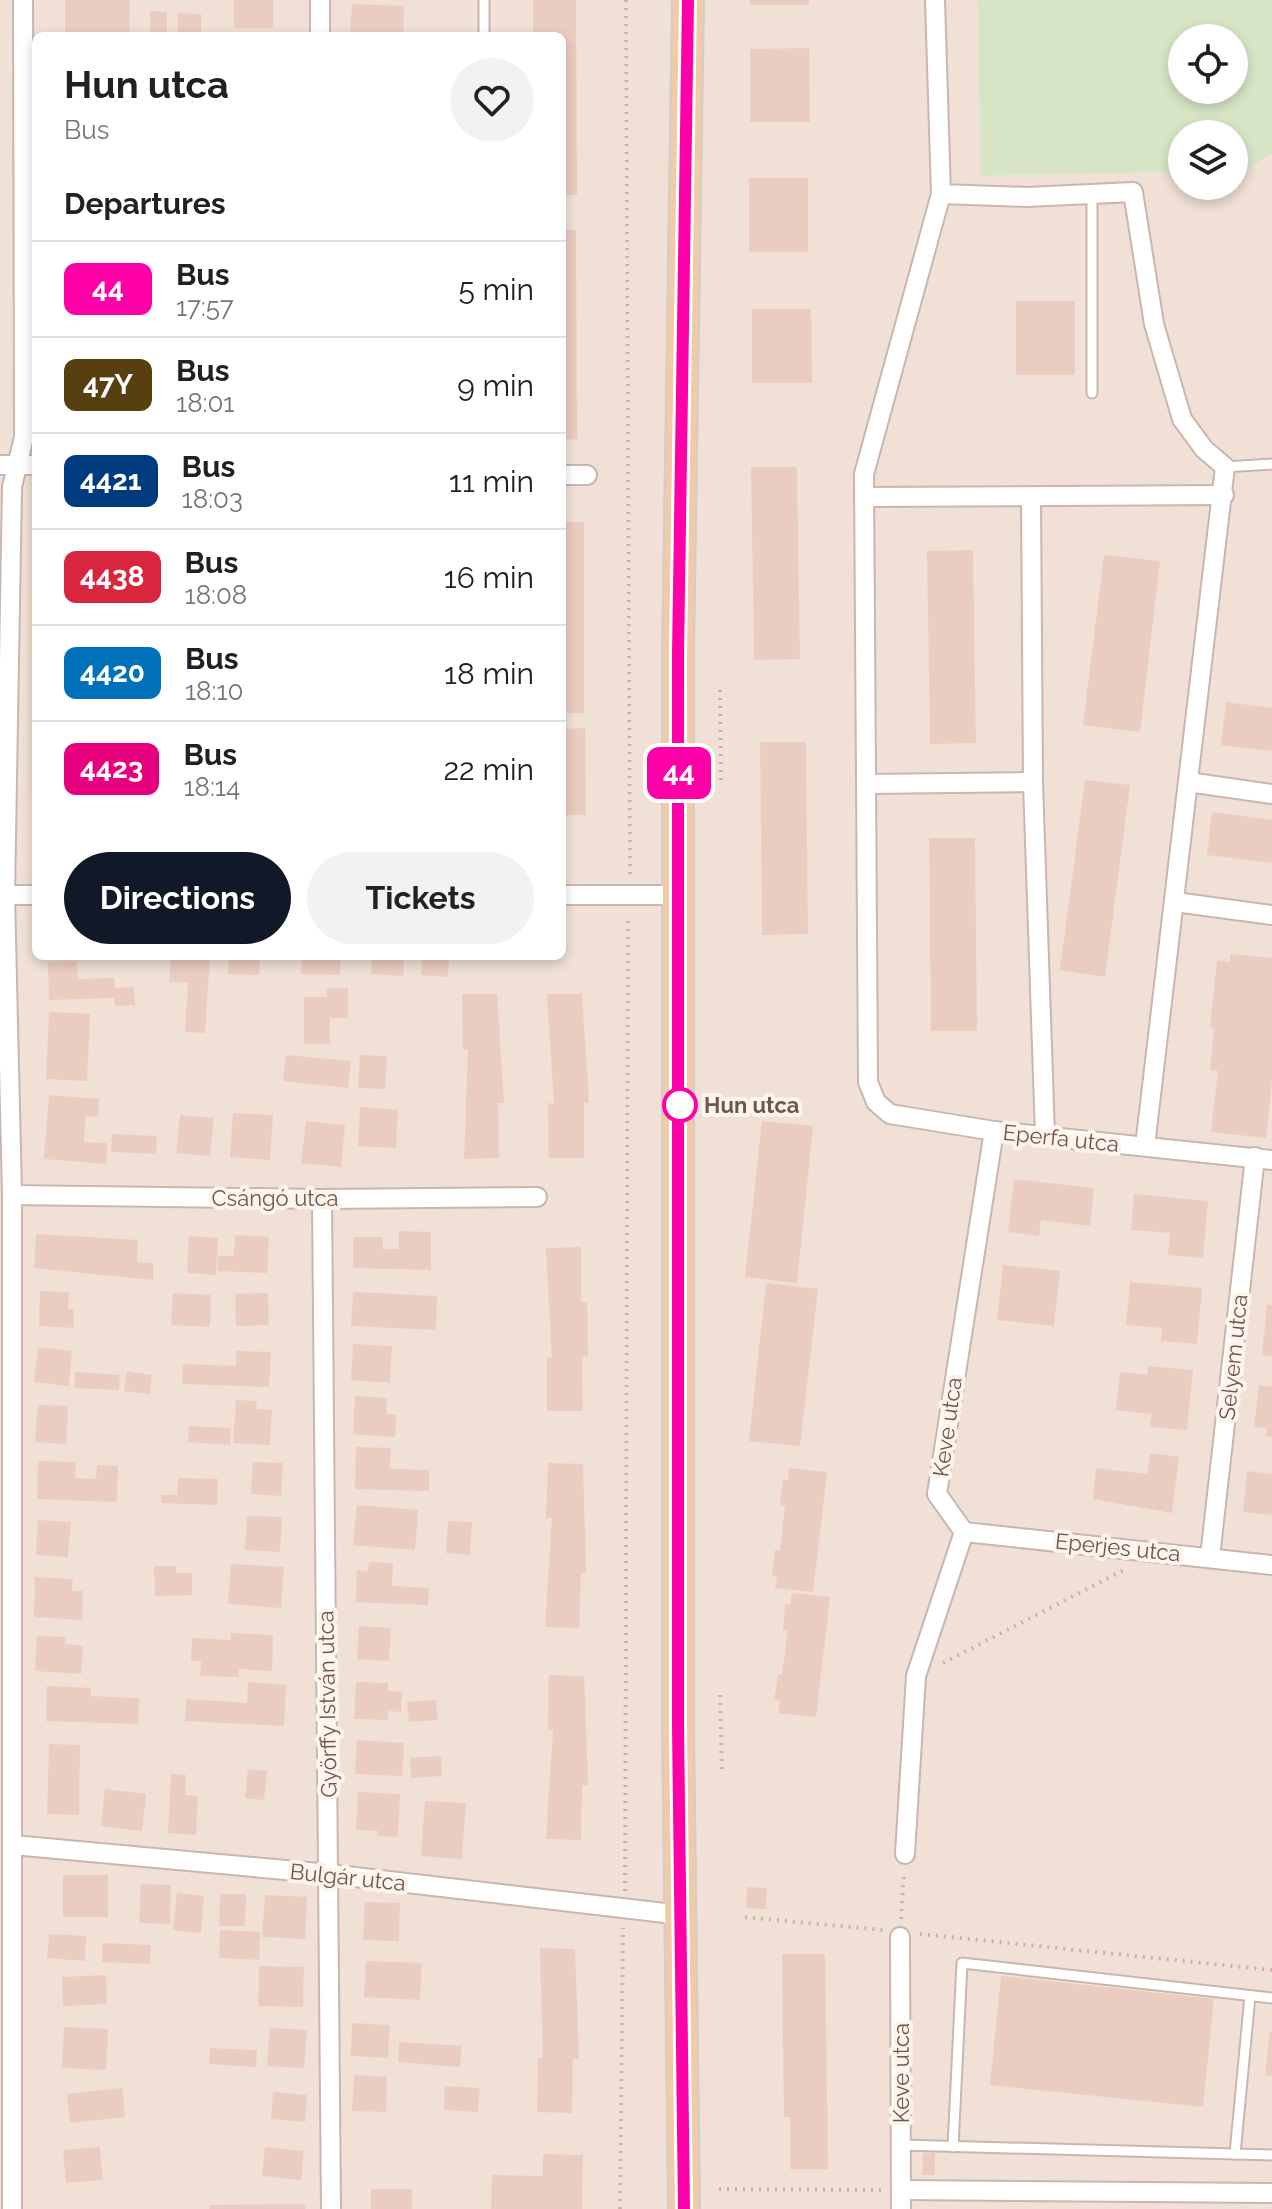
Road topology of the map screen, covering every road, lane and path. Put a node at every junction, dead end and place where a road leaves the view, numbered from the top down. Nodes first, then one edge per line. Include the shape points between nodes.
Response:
1 (23, 0) edge
2 (320, 0) edge
3 (484, 0) edge
4 (626, 0) edge
5 (688, 0) edge
6 (935, 0) edge
7 (320, 32) edge
8 (484, 32) edge
9 (941, 194) junction
10 (1092, 194) junction
11 (1092, 393) dead end
12 (1272, 464) edge
13 (18, 465) edge
14 (1225, 467) junction
15 (566, 475) edge
16 (587, 475) dead end
17 (1224, 495) junction
18 (864, 497) junction
19 (1031, 498) junction
20 (720, 690) dead end
21 (1033, 782) junction
22 (1188, 782) junction
23 (721, 783) dead end
24 (866, 784) junction
25 (1272, 794) edge
26 (3, 895) edge
27 (32, 895) edge
28 (566, 895) edge
29 (629, 895) junction
30 (680, 895) junction
31 (1175, 902) junction
32 (1272, 915) edge
33 (994, 1131) junction
34 (1045, 1136) junction
35 (1145, 1146) junction
36 (1264, 1158) edge
37 (12, 1195) junction
38 (537, 1197) dead end
39 (322, 1199) junction
40 (964, 1532) junction
41 (1161, 1551) junction
42 (1210, 1557) junction
43 (1272, 1565) edge
44 (916, 1676) junction
45 (720, 1695) dead end
46 (6, 1765) edge
47 (722, 1773) dead end
48 (13, 1845) junction
49 (905, 1854) joint
50 (329, 1874) junction
51 (624, 1909) junction
52 (682, 1915) junction
53 (745, 1917) dead end
54 (900, 1935) junction
55 (1272, 1970) edge
56 (1250, 1996) junction
57 (1272, 1998) edge
58 (902, 2145) junction
59 (953, 2147) junction
60 (1235, 2154) junction
61 (1272, 2155) edge
62 (719, 2189) dead end
63 (1272, 2193) edge
64 (902, 2200) edge
65 (682, 2206) edge
66 (12, 2209) edge
67 (331, 2209) edge
68 (620, 2209) edge

1 - 13 street via 24,437
2 - 7 street
3 - 8 lane
4 - 29 path
5 - 30 main road via 678,654
6 - 9 street
9 - 10 street
9 - 18 street via 864,474
10 - 11 lane
10 - 14 street via 1133,192 1154,324 1182,419
12 - 14 lane
13 - 26 street via 12,487
14 - 17 street
15 - 16 street
17 - 19 street
17 - 22 street
18 - 19 street
18 - 24 street
19 - 21 street
20 - 23 path
21 - 24 street
21 - 34 street
22 - 25 street
22 - 31 street
24 - 33 street, Eperfa utca via 868,1082 876,1102 890,1114
26 - 27 street
26 - 37 street
28 - 29 street
29 - 30 street
29 - 51 path
30 - 52 main road
31 - 32 street
31 - 35 street
33 - 34 street, Eperfa utca
33 - 40 street, Keve utca via 937,1494
34 - 35 street, Eperfa utca
35 - 36 street, Eperfa utca
36 - 42 street, Selyem utca
37 - 39 street, Csángó utca
37 - 46 street
38 - 39 street, Csángó utca
39 - 50 street, Györffy István utca
40 - 41 street, Eperjes utca
40 - 44 street
41 - 42 street, Eperjes utca
41 - 44 path
42 - 43 street, Eperjes utca
44 - 49 street
45 - 47 path
46 - 48 street
48 - 50 street, Bulgár utca
48 - 66 street
49 - 54 path
50 - 51 street, Bulgár utca
50 - 67 street, Györffy István utca
51 - 52 street, Bulgár utca
51 - 68 path
52 - 65 main road
53 - 54 path
54 - 55 path
54 - 58 street, Keve utca
56 - 57 lane
56 - 59 lane via 962,1963
56 - 60 lane
58 - 59 lane
58 - 64 street, Keve utca
59 - 60 lane
60 - 61 lane
62 - 64 path
63 - 64 street

